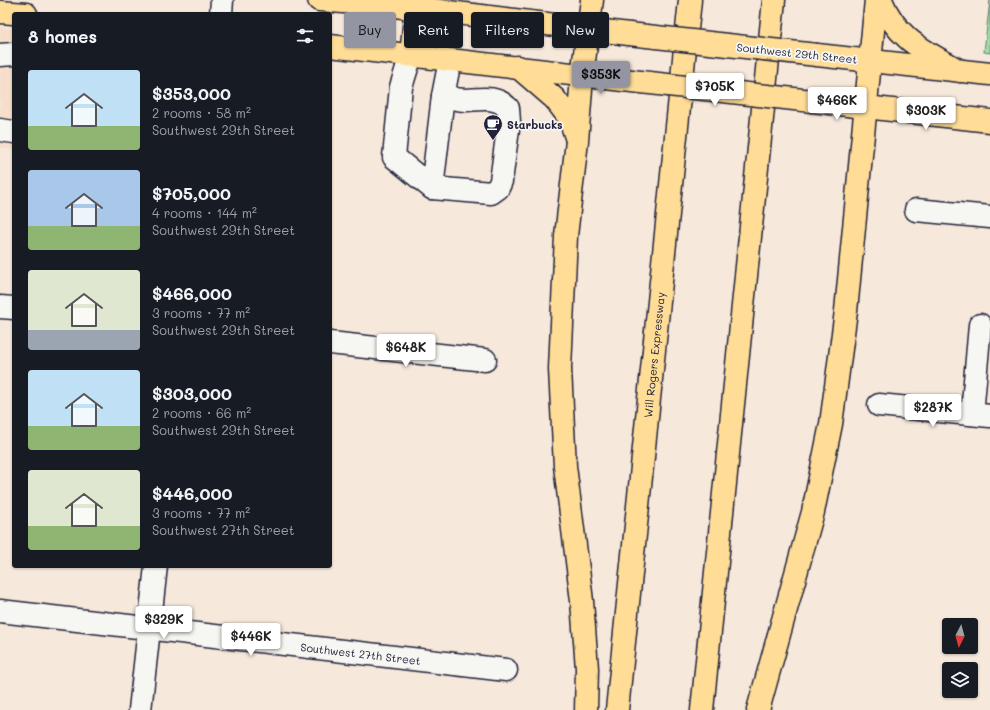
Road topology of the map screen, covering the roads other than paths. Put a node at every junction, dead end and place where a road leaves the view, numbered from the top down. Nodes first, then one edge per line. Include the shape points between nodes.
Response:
1 (222, 0) edge
2 (319, 0) edge
3 (592, 0) edge
4 (690, 0) edge
5 (774, 0) edge
6 (876, 0) edge
7 (881, 0) edge
8 (416, 8) junction
9 (0, 12) edge
10 (221, 12) edge
11 (590, 12) edge
12 (12, 13) edge
13 (552, 24) edge
14 (609, 31) edge
15 (332, 46) edge
16 (586, 48) edge
17 (12, 54) edge
18 (0, 55) edge
19 (411, 55) junction
20 (450, 60) junction
21 (871, 61) junction
22 (518, 67) junction
23 (960, 71) junction
24 (990, 74) edge
25 (582, 76) junction
26 (443, 96) junction
27 (866, 107) junction
28 (990, 121) edge
29 (0, 130) edge
30 (12, 132) edge
31 (577, 142) junction
32 (432, 188) junction
33 (916, 210) dead end
34 (990, 217) edge
35 (0, 307) edge
36 (12, 308) edge
37 (980, 324) dead end
38 (332, 343) edge
39 (485, 360) dead end
40 (983, 369) edge
41 (879, 405) dead end
42 (981, 415) edge
43 (156, 568) edge
44 (0, 612) edge
45 (148, 628) junction
46 (506, 670) dead end
47 (140, 710) edge
48 (586, 710) edge
49 (617, 710) edge
50 (702, 710) edge
51 (758, 710) edge

1 - 10 street
2 - 8 main road, Southwest 29th Street
3 - 11 main road
4 - 49 main road, Will Rogers Expressway
5 - 50 main road
6 - 21 main road
7 - 23 main road via 887,15 905,38
8 - 13 main road, Southwest 29th Street
8 - 19 main road
9 - 12 main road
14 - 21 main road, Southwest 29th Street, bridge
15 - 19 main road
16 - 25 main road
17 - 18 street
19 - 20 main road
19 - 32 street via 401,87 394,157
20 - 22 main road
20 - 26 street
21 - 23 main road, Southwest 29th Street
21 - 27 main road
22 - 25 main road
22 - 31 main road via 554,99 570,119
23 - 24 main road, Southwest 29th Street
25 - 27 main road, bridge
25 - 31 main road
26 - 32 street
26 - 32 street via 467,100 492,99 508,108 509,122 502,181 491,193
27 - 28 main road
27 - 51 main road via 846,311 831,424 813,512
29 - 30 street
31 - 48 main road via 566,236 560,369 565,466 582,601 587,670
33 - 34 street
35 - 36 street
37 - 40 street
38 - 39 street
40 - 42 street
41 - 42 street
43 - 45 street
44 - 45 street, Southwest 27th Street
45 - 46 street, Southwest 27th Street
45 - 47 street

